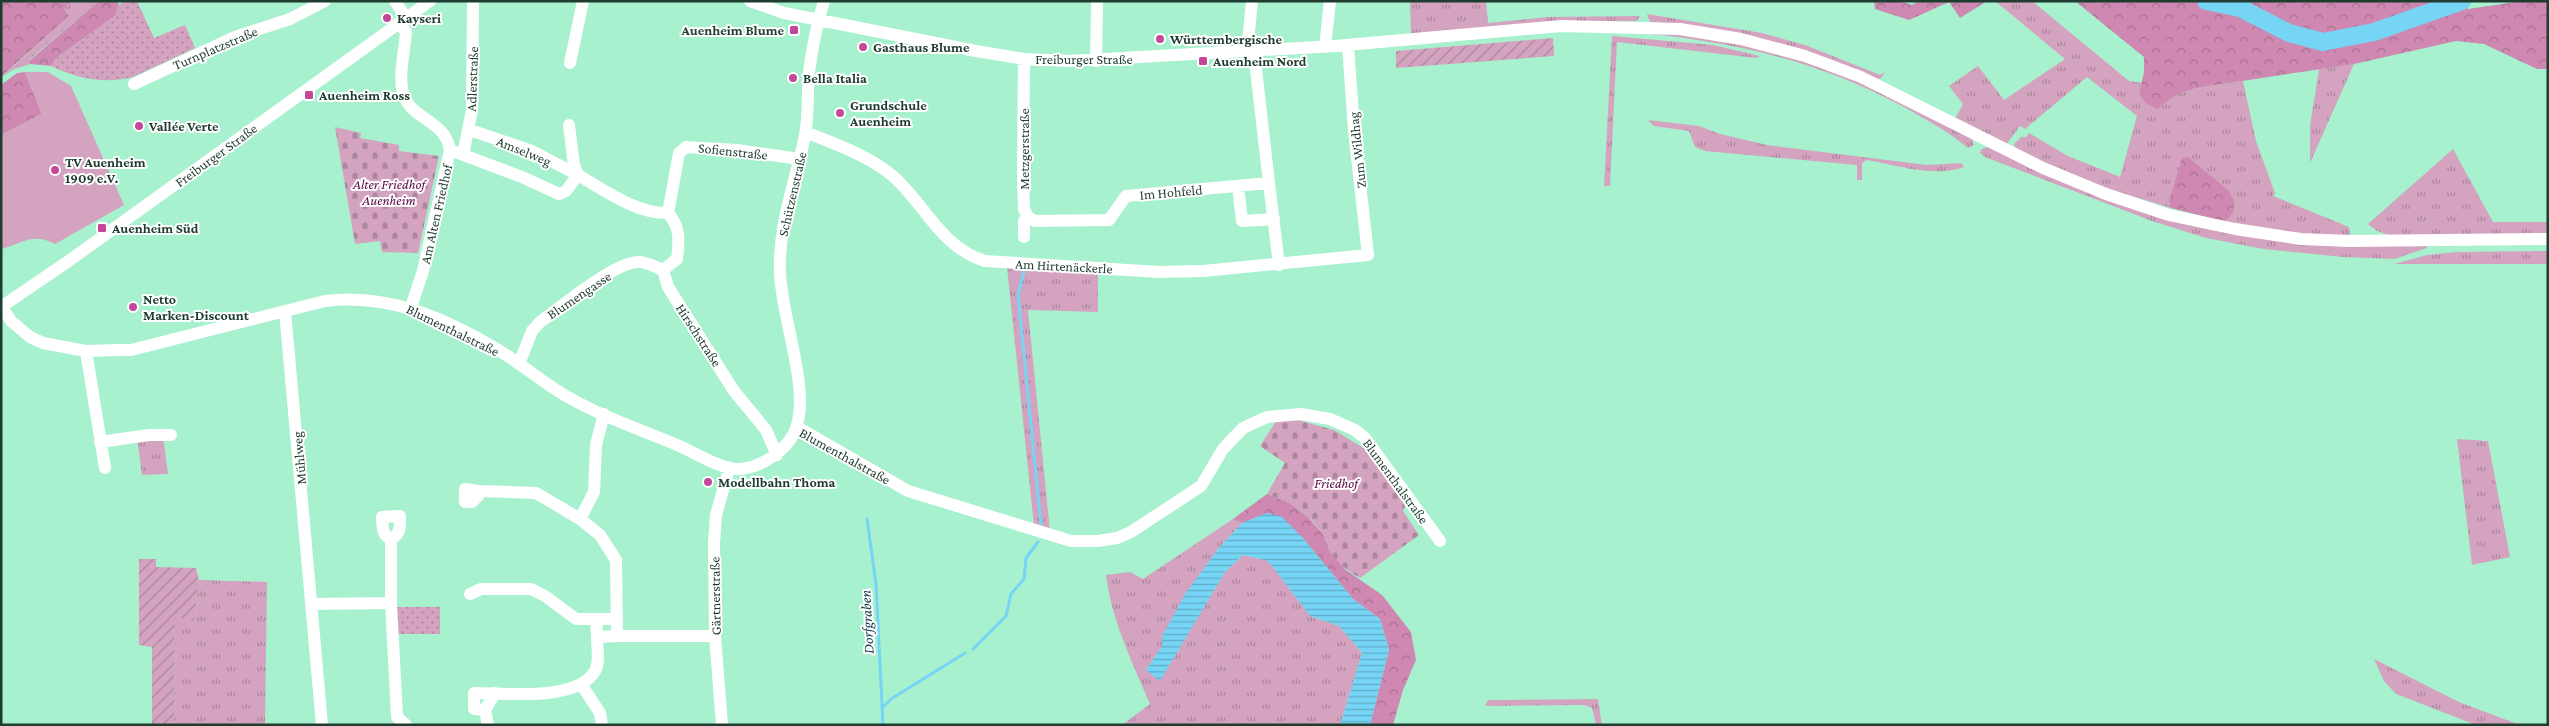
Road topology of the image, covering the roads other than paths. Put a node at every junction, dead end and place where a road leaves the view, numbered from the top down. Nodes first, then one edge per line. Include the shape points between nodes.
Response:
1 (325, 1) edge
2 (395, 1) edge
3 (430, 1) edge
4 (473, 1) edge
5 (583, 1) edge
6 (750, 1) edge
7 (824, 1) edge
8 (1097, 1) edge
9 (1252, 1) edge
10 (1330, 1) edge
11 (402, 20) junction
12 (818, 20) junction
13 (1348, 45) junction
14 (1325, 47) junction
15 (1250, 52) junction
16 (1024, 59) junction
17 (1096, 61) junction
18 (570, 63) dead end
19 (134, 84) dead end
20 (569, 125) dead end
21 (470, 130) junction
22 (806, 132) junction
23 (450, 150) junction
24 (463, 155) junction
25 (800, 159) junction
26 (578, 174) junction
27 (1269, 183) junction
28 (1238, 186) junction
29 (668, 213) junction
30 (1028, 216) junction
31 (1274, 219) junction
32 (1024, 237) dead end
33 (2548, 239) edge
34 (1368, 255) joint
35 (1279, 265) junction
36 (663, 270) junction
37 (1, 307) edge
38 (412, 307) junction
39 (285, 311) junction
40 (86, 351) junction
41 (519, 364) junction
42 (604, 414) junction
43 (797, 427) junction
44 (171, 435) dead end
45 (100, 442) junction
46 (777, 455) junction
47 (105, 468) dead end
48 (729, 469) junction
49 (479, 491) dead end
50 (580, 519) junction
51 (391, 539) dead end
52 (1440, 541) dead end
53 (470, 594) dead end
54 (391, 603) junction
55 (312, 604) junction
56 (596, 619) junction
57 (617, 619) junction
58 (617, 636) junction
59 (715, 636) junction
60 (597, 637) junction
61 (581, 684) junction
62 (495, 692) junction
63 (485, 710) junction
64 (322, 725) edge
65 (406, 725) edge
66 (488, 725) edge
67 (602, 725) edge
68 (722, 725) edge

1 - 19 street, Turnplatzstraße via 290,19 235,37
2 - 11 street, Am Alten Friedhof
3 - 11 street, Freiburger Straße
4 - 21 street, Adlerstraße
5 - 18 street
6 - 12 street, Freiburger Straße
7 - 12 street, Schützenstraße
8 - 17 street
9 - 15 street
10 - 14 street
11 - 23 street, Am Alten Friedhof via 406,32 403,93 411,107 442,130
11 - 37 street, Freiburger Straße
12 - 16 street, Freiburger Straße
12 - 22 street, Schützenstraße via 810,70
13 - 14 street, Freiburger Straße
13 - 33 street, Freiburger Straße via 1561,26 1680,29 1741,39 1805,56 1860,77 2043,168 2169,215 2301,239 2349,242
13 - 34 street, Zum Wildhag
14 - 15 street, Freiburger Straße
15 - 17 street, Freiburger Straße
15 - 27 street
16 - 17 street, Freiburger Straße
16 - 30 street, Metzgerstraße via 1024,209
20 - 26 street
21 - 24 street, Adlerstraße
21 - 26 street, Amselweg via 532,151
22 - 25 street, Schützenstraße
22 - 35 street, Am Hirtenäckerle via 873,160 895,178 938,231 970,257 985,261 1159,272 1203,272
23 - 24 street
23 - 38 street, Am Alten Friedhof
24 - 26 street via 559,194 566,192
25 - 29 street, Sofienstraße via 686,147 679,153
25 - 43 street, Schützenstraße via 781,235 780,272 800,408
26 - 29 street via 639,208
27 - 28 street, Im Hohfeld
27 - 31 street
28 - 30 street, Im Hohfeld via 1126,196 1109,220 1035,221
28 - 31 street via 1242,221
29 - 36 street via 678,226 679,246 677,259
30 - 32 street, Metzgerstraße via 1024,221
31 - 35 street
34 - 35 street, Am Hirtenäckerle
36 - 41 street, Blumengasse via 631,262 612,272 540,322 532,331
36 - 46 street, Hirschstraße via 668,287 734,391 766,430
37 - 40 street, Blumenthalstraße via 11,321 30,337 43,343
38 - 39 street, Blumenthalstraße via 356,299 325,301
38 - 41 street, Blumenthalstraße
39 - 40 street, Blumenthalstraße via 131,350
39 - 55 street, Mühlweg
40 - 45 street
41 - 42 street, Blumenthalstraße via 559,392
42 - 48 street, Blumenthalstraße
42 - 50 street via 596,445 594,492
43 - 46 street, Blumenthalstraße
43 - 52 street, Blumenthalstraße via 908,491 1071,541 1098,541 1131,532 1201,486 1224,449 1243,428 1267,416 1313,415 1349,427 1365,438
44 - 45 street
45 - 47 street
46 - 48 street, Blumenthalstraße via 754,467
48 - 59 street, Gärtnerstraße via 716,514
49 - 50 street via 536,493
50 - 57 street via 600,535 616,560
51 - 54 street
53 - 56 street via 481,589 531,589 576,619
54 - 55 street
54 - 65 street via 397,717
55 - 64 street, Mühlweg
56 - 57 street
56 - 60 street
57 - 58 street
58 - 59 street
58 - 60 street
59 - 68 street, Gärtnerstraße
60 - 61 street via 597,666
61 - 62 street via 554,692
61 - 67 street via 600,713
62 - 63 street
62 - 63 street via 474,693 474,709
63 - 66 street

